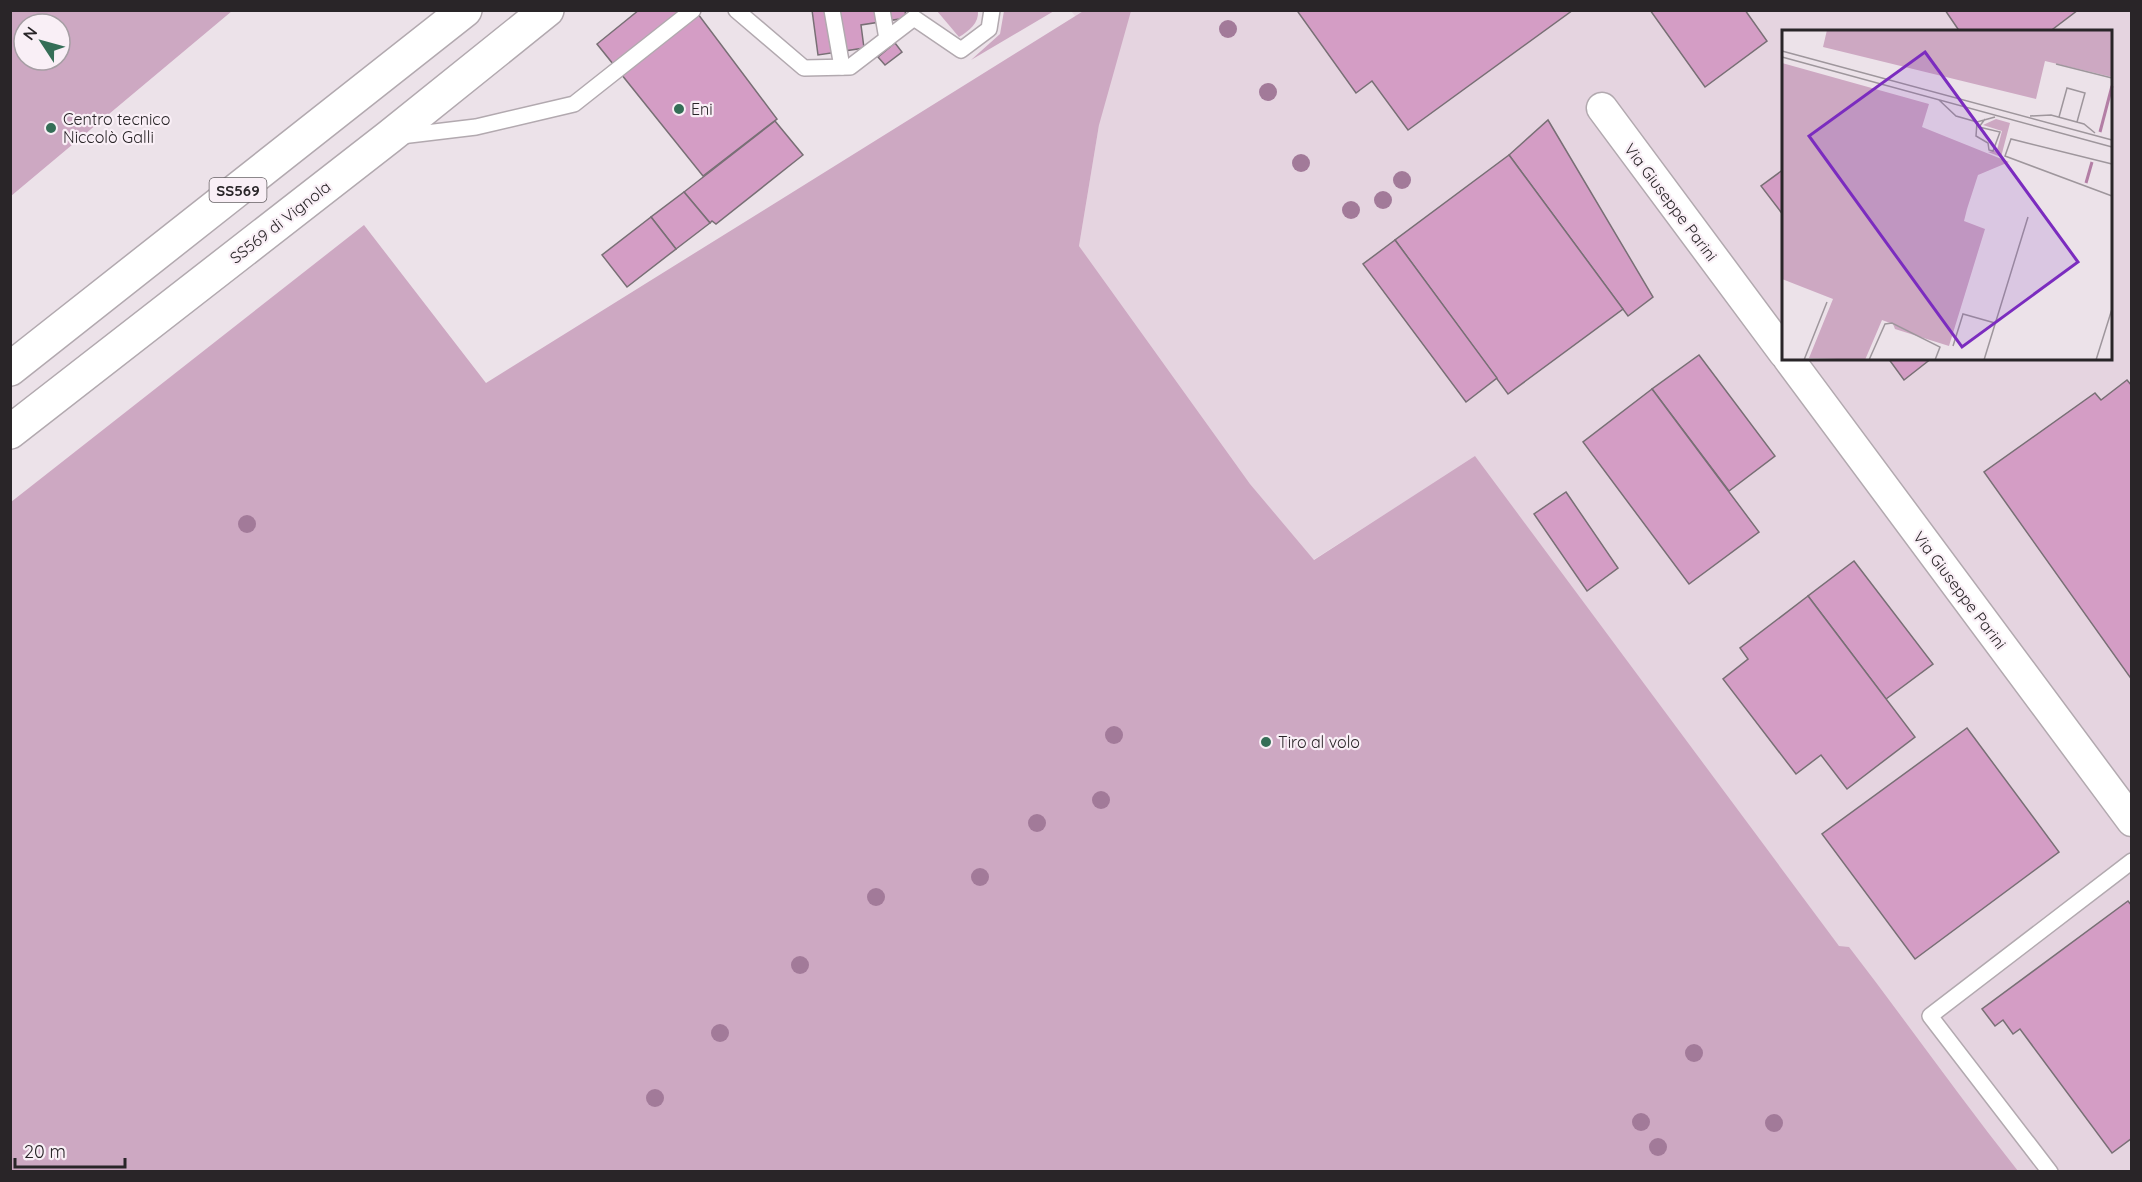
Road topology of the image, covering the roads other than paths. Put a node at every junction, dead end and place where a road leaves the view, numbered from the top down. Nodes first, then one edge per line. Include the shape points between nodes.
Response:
1 (465, 10) edge
2 (547, 10) edge
3 (693, 10) edge
4 (736, 10) edge
5 (832, 10) edge
6 (882, 10) edge
7 (992, 10) edge
8 (886, 39) junction
9 (842, 67) junction
10 (1602, 108) dead end
11 (389, 137) junction
12 (1782, 350) edge
13 (1789, 360) edge
14 (10, 369) edge
15 (10, 432) edge
16 (2132, 821) edge
17 (2132, 861) edge
18 (2050, 1172) edge

1 - 14 highway, SS569
2 - 11 highway, SS569 di Vignola / SS569
3 - 11 lane via 574,104 476,127
4 - 9 lane via 804,68
5 - 9 lane
6 - 8 lane
7 - 8 lane via 989,29 961,50 914,18
8 - 9 lane via 850,67
10 - 12 street, Via Giuseppe Parini
11 - 15 highway, SS569 di Vignola / SS569
13 - 16 street, Via Giuseppe Parini
17 - 18 lane via 1930,1016

